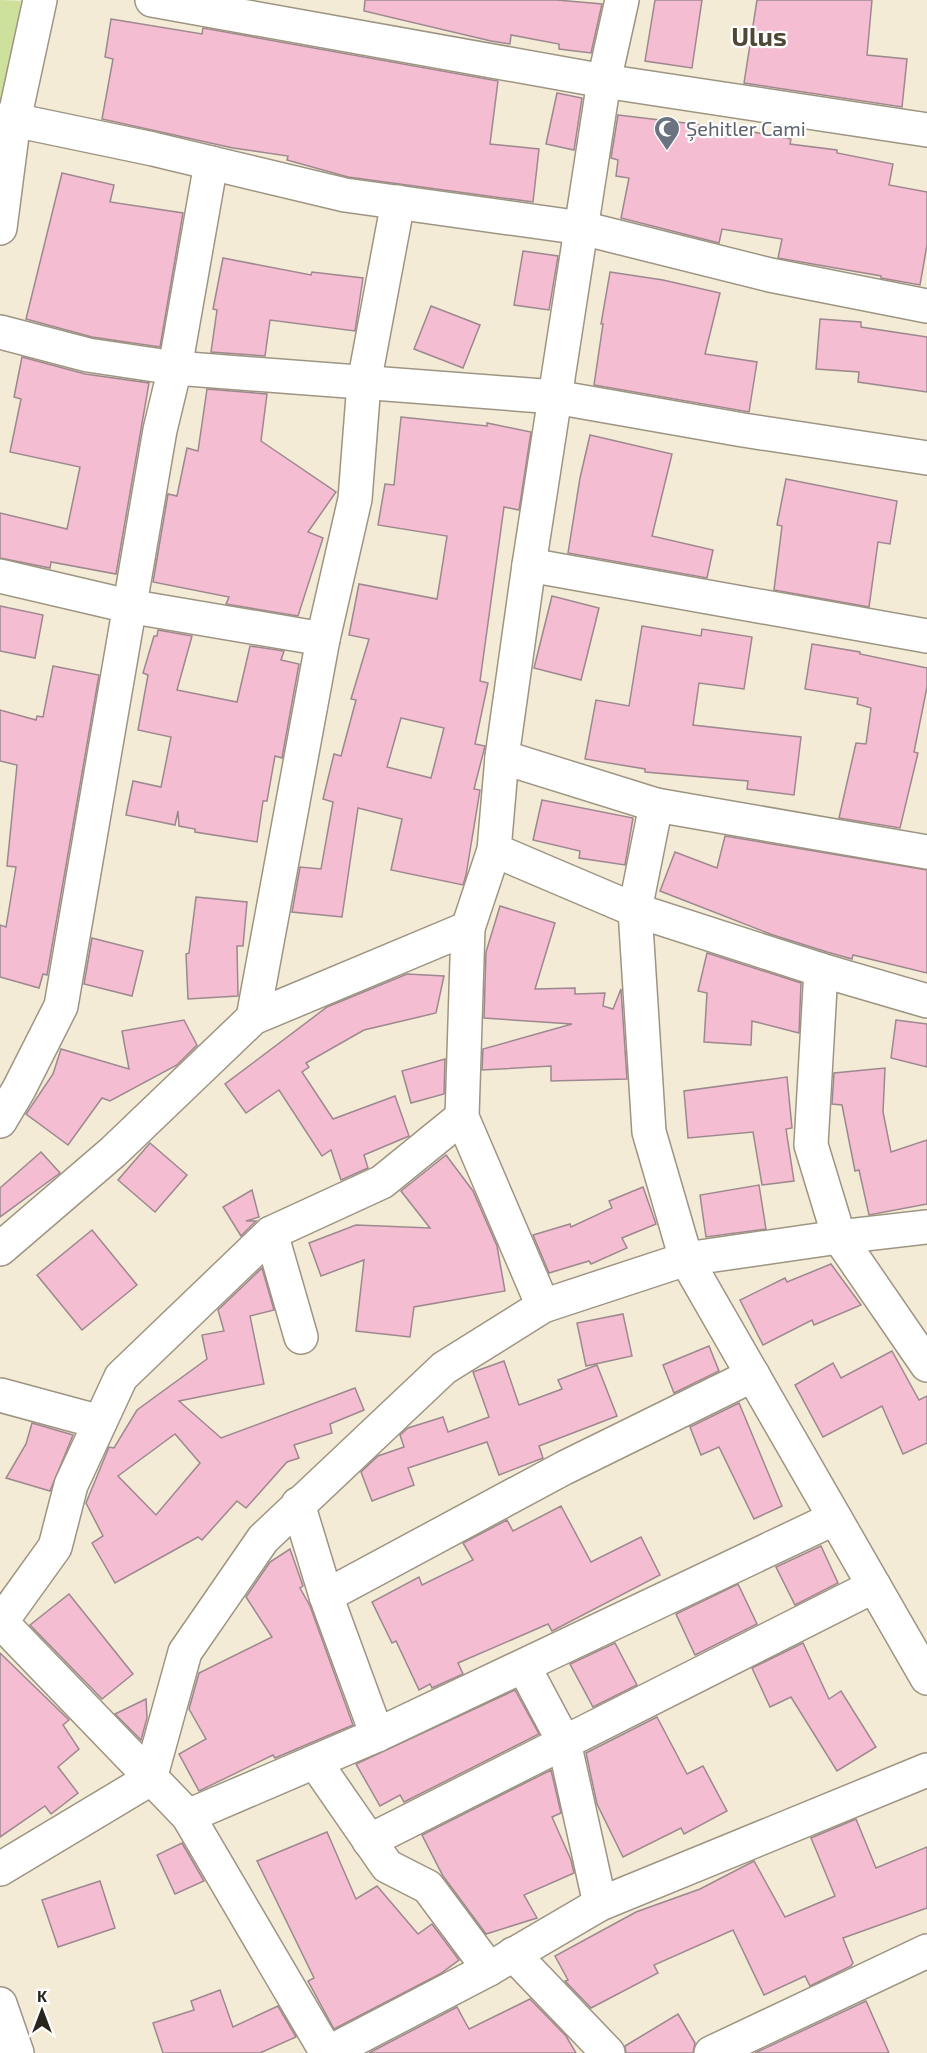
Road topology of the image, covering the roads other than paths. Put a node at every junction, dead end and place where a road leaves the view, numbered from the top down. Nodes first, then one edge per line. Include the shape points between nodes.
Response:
1 (40, 0) edge
2 (152, 0) edge
3 (622, 0) edge
4 (604, 81) junction
5 (7, 120) edge
6 (927, 130) edge
7 (211, 163) junction
8 (398, 202) junction
9 (0, 228) edge
10 (582, 228) junction
11 (927, 306) edge
12 (0, 332) edge
13 (175, 369) junction
14 (364, 383) junction
15 (555, 397) junction
16 (927, 458) edge
17 (529, 565) junction
18 (0, 576) edge
19 (128, 606) junction
20 (927, 636) edge
21 (323, 639) junction
22 (502, 757) junction
23 (656, 805) junction
24 (494, 850) junction
25 (927, 852) edge
26 (634, 910) junction
27 (468, 928) junction
28 (821, 970) junction
29 (927, 1001) edge
30 (253, 1018) junction
31 (462, 1117) junction
32 (0, 1121) edge
33 (927, 1227) edge
34 (271, 1233) junction
35 (839, 1236) junction
36 (0, 1249) edge
37 (686, 1259) junction
38 (543, 1306) junction
39 (301, 1337) dead end
40 (927, 1365) edge
41 (753, 1375) junction
42 (0, 1395) edge
43 (100, 1422) junction
44 (298, 1504) junction
45 (835, 1518) junction
46 (874, 1586) junction
47 (326, 1596) junction
48 (524, 1667) junction
49 (926, 1676) edge
50 (377, 1735) junction
51 (564, 1742) junction
52 (315, 1762) junction
53 (927, 1770) edge
54 (150, 1779) junction
55 (188, 1816) junction
56 (369, 1841) junction
57 (0, 1869) edge
58 (600, 1904) junction
59 (927, 1951) edge
60 (501, 1961) junction
61 (0, 2004) edge
62 (17, 2053) edge
63 (328, 2053) edge
64 (608, 2053) edge
65 (711, 2053) edge

1 - 5 street
2 - 4 street
3 - 4 street
4 - 6 street
4 - 10 street
5 - 7 street
5 - 9 street
7 - 8 street via 345,195
7 - 13 street
8 - 10 street
8 - 14 street
10 - 11 street via 770,275
10 - 15 street
12 - 13 street via 88,355
13 - 14 street
13 - 19 street
14 - 15 street
14 - 21 street via 355,500
15 - 16 street
15 - 17 street
17 - 20 street
17 - 22 street
18 - 19 street
19 - 21 street
19 - 32 street via 61,1006
21 - 30 street
22 - 23 street
22 - 24 street
23 - 25 street
23 - 26 street
24 - 26 street
24 - 27 street
26 - 28 street
26 - 37 street via 649,1132
27 - 30 street
27 - 31 street
28 - 29 street
28 - 35 street via 811,1144
30 - 36 street via 113,1152
31 - 34 street via 382,1182
31 - 38 street
33 - 35 street
34 - 39 street
34 - 43 street via 121,1377
35 - 37 street
35 - 40 street
37 - 38 street
37 - 41 street
38 - 44 street via 444,1368
41 - 45 street
41 - 47 street via 564,1468
42 - 43 street
43 - 54 street via 71,1485 55,1547 1,1622
44 - 47 street
44 - 54 street via 263,1539 185,1652
45 - 46 street
45 - 48 street
46 - 49 street
46 - 51 street
47 - 50 street
48 - 50 street
48 - 51 street
50 - 52 street
51 - 56 street
51 - 58 street
52 - 55 street
52 - 56 street
53 - 58 street
54 - 55 street
54 - 57 street
55 - 63 street
56 - 60 street via 387,1866 428,1887
58 - 60 street
59 - 65 street
60 - 63 street
60 - 64 street
61 - 62 street

